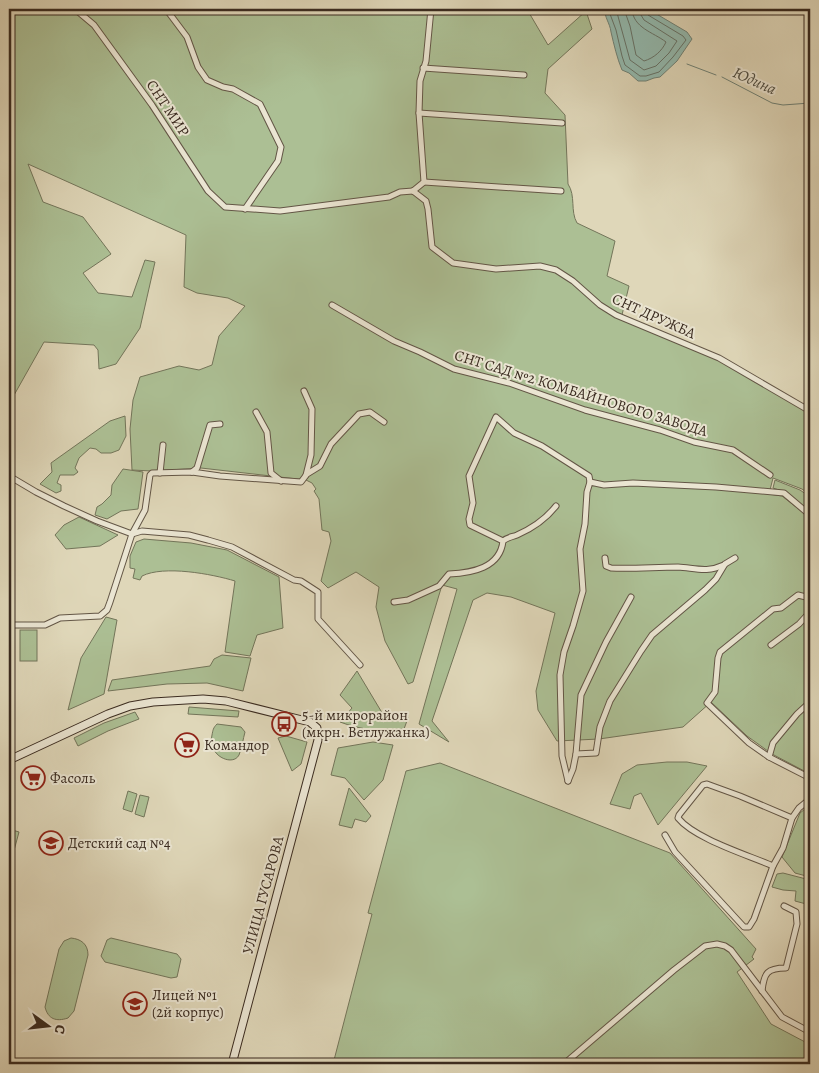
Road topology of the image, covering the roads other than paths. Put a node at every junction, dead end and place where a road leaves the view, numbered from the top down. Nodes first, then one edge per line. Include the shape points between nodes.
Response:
1 (75, 9) edge
2 (166, 9) edge
3 (431, 9) edge
4 (423, 68) junction
5 (524, 75) dead end
6 (419, 112) junction
7 (562, 122) dead end
8 (424, 182) junction
9 (413, 191) junction
10 (561, 191) dead end
11 (245, 209) junction
12 (332, 305) dead end
13 (304, 391) dead end
14 (256, 412) dead end
15 (810, 412) edge
16 (384, 422) dead end
17 (220, 424) dead end
18 (164, 445) dead end
19 (192, 472) junction
20 (160, 473) junction
21 (307, 474) junction
22 (770, 475) dead end
23 (9, 476) edge
24 (282, 481) junction
25 (590, 482) junction
26 (556, 506) dead end
27 (810, 515) edge
28 (132, 534) junction
29 (502, 541) junction
30 (605, 558) dead end
31 (735, 558) dead end
32 (725, 564) junction
33 (631, 597) dead end
34 (810, 598) edge
35 (394, 602) dead end
36 (810, 612) edge
37 (9, 625) edge
38 (771, 645) dead end
39 (360, 665) dead end
40 (810, 702) edge
41 (576, 754) junction
42 (769, 757) junction
43 (9, 760) edge
44 (810, 778) edge
45 (810, 798) edge
46 (792, 818) junction
47 (665, 835) dead end
48 (773, 866) junction
49 (784, 906) dead end
50 (762, 992) junction
51 (810, 1018) edge
52 (809, 1031) edge
53 (232, 1064) edge
54 (564, 1064) edge

1 - 11 street, СНТ МИР via 94,25 208,190 225,207
2 - 11 street via 187,37 198,67 207,80 233,89 260,104 281,147 278,161
3 - 4 street
4 - 5 street
4 - 6 street
6 - 7 street
6 - 8 street
8 - 9 street
8 - 10 street
9 - 11 street, СНТ МИР via 288,210
9 - 15 street, СНТ ДРУЖБА via 426,201 432,247 453,263 496,269 540,266 556,270 616,315 719,358
12 - 22 street, СНТ САД №2 КОМБАЙНОВОГО ЗАВОДА via 394,341 454,369 509,383 585,410 694,442 733,450
13 - 21 street via 312,409 311,455
14 - 24 street via 267,432 271,473
16 - 21 street via 370,412 359,414 331,444 320,466
17 - 19 street via 210,425 197,468
18 - 20 street
19 - 20 street
19 - 24 street
20 - 28 street via 150,475 144,510
21 - 24 street via 301,482
23 - 28 street via 64,506
25 - 27 street via 784,493
25 - 29 street via 589,476 542,446 514,433 496,417 469,476 473,503 469,519 470,525
25 - 41 street via 580,549 583,591 560,675 562,756 568,781
26 - 29 street via 536,525
28 - 37 street via 104,614 60,618 46,625
28 - 39 street via 142,531 208,540 232,547 301,581 318,592 318,619
29 - 35 street via 499,555 489,565 467,573 449,574 439,586 408,600
30 - 32 street via 606,566 611,568 680,567 703,571
31 - 32 street
32 - 41 street via 716,580 652,635 641,651 610,701 600,727 596,754
33 - 41 street via 581,695
34 - 42 street via 798,595 781,608 773,609 720,652 718,658 715,692 708,704 749,743
36 - 38 street
40 - 42 street via 772,743
42 - 44 street
43 - 53 street, УЛИЦА ГУСАРОВА via 108,714 153,702 226,701 310,722 317,728 319,733
45 - 46 street
46 - 48 street via 783,848
46 - 48 street via 707,784 679,815 678,818 692,830
47 - 48 street via 675,852 744,927 749,927 754,919
49 - 50 street via 796,912 797,924 786,968 770,970
50 - 52 street via 782,1017
50 - 54 street via 731,950 717,944 704,946
51 - 52 street

